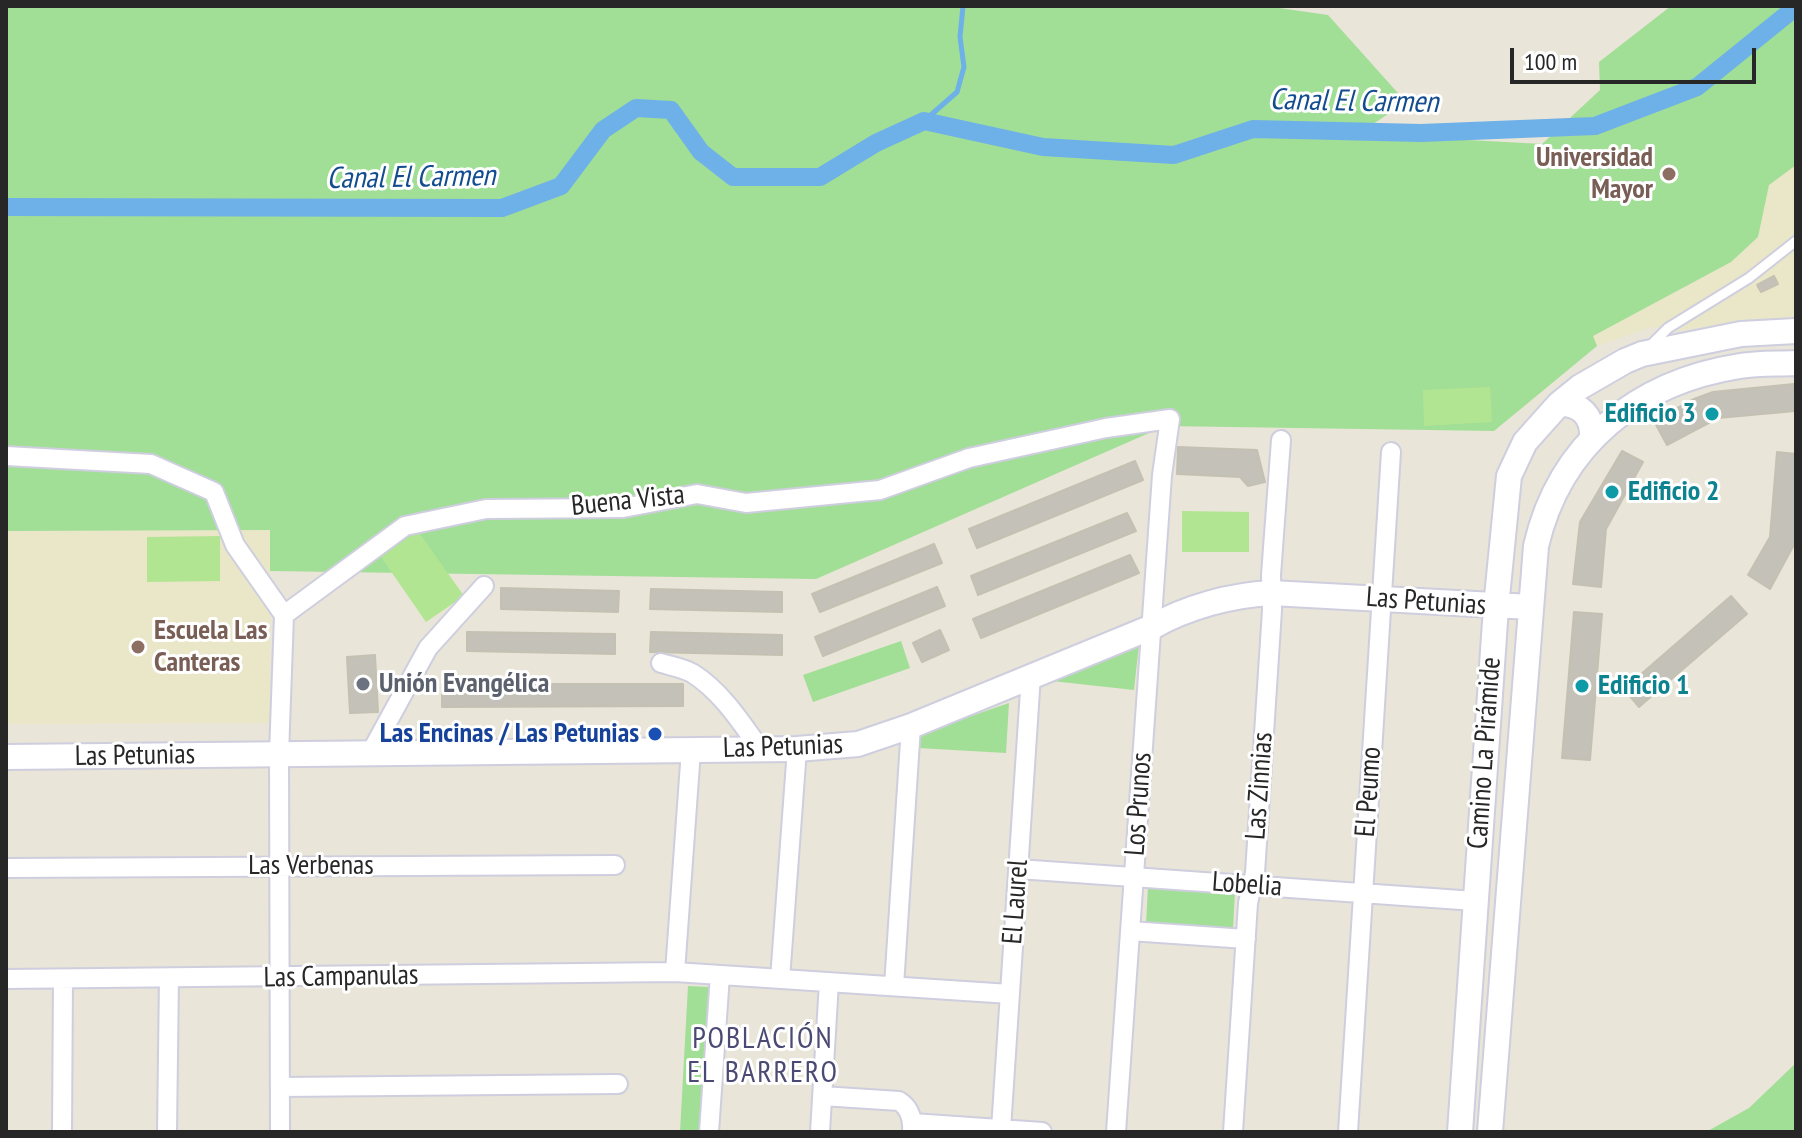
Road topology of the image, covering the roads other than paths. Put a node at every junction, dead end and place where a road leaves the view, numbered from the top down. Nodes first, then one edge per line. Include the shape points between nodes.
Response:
1 (1796, 241) edge
2 (1796, 331) edge
3 (1642, 354) junction
4 (1796, 363) edge
5 (1559, 404) junction
6 (1592, 437) junction
7 (1281, 440) dead end
8 (1391, 452) dead end
9 (6, 456) edge
10 (1162, 475) joint
11 (484, 586) dead end
12 (1271, 593) junction
13 (1381, 599) junction
14 (1496, 607) junction
15 (1531, 607) junction
16 (284, 615) junction
17 (1152, 627) junction
18 (661, 663) dead end
19 (1031, 675) junction
20 (911, 726) junction
21 (760, 749) junction
22 (797, 749) junction
23 (691, 750) junction
24 (371, 752) junction
25 (279, 755) junction
26 (6, 757) edge
27 (615, 865) dead end
28 (279, 866) junction
29 (6, 868) edge
30 (1018, 869) junction
31 (1134, 877) junction
32 (1252, 886) junction
33 (1363, 894) junction
34 (1475, 901) junction
35 (1130, 931) junction
36 (1246, 939) junction
37 (675, 972) junction
38 (720, 975) junction
39 (169, 978) junction
40 (280, 978) junction
41 (6, 979) edge
42 (63, 979) junction
43 (780, 979) junction
44 (829, 982) junction
45 (894, 986) junction
46 (1010, 994) junction
47 (618, 1084) dead end
48 (280, 1087) junction
49 (822, 1096) junction
50 (913, 1128) edge
51 (1001, 1129) junction
52 (62, 1132) edge
53 (167, 1132) edge
54 (280, 1132) edge
55 (709, 1132) edge
56 (820, 1132) edge
57 (1042, 1132) edge
58 (1116, 1132) edge
59 (1233, 1132) edge
60 (1348, 1132) edge
61 (1460, 1132) edge
62 (1490, 1132) edge

1 - 3 lane via 1749,278 1668,328
2 - 3 street, Camino La Pirámide via 1741,334
3 - 5 street, Camino La Pirámide
4 - 6 street, Camino La Pirámide via 1744,365 1688,379 1645,397
5 - 6 street via 1586,414
5 - 14 street, Camino La Pirámide via 1525,442 1509,476
6 - 15 street, Camino La Pirámide via 1566,469 1547,506 1536,546
7 - 12 street, Las Zinnias
8 - 13 street, El Peumo
9 - 16 street via 151,464 214,492 235,545
10 - 16 street, Buena Vista via 1170,419 969,458 880,490 746,503 697,494 623,508 486,509 405,526
10 - 17 street, Los Prunos
11 - 24 street via 428,648
12 - 13 street, Las Petunias
12 - 17 street, Las Petunias via 1233,597
12 - 32 street, Las Zinnias
13 - 14 street, Las Petunias
13 - 33 street, El Peumo
14 - 15 street, Las Petunias
14 - 34 street, Camino La Pirámide
15 - 62 street, Camino La Pirámide
16 - 25 street
17 - 19 street, Las Petunias
17 - 31 street, Los Prunos
18 - 21 street via 690,671 709,687
19 - 20 street, Las Petunias
19 - 30 street, El Laurel
20 - 22 street, Las Petunias via 858,744
20 - 45 street
21 - 22 street, Las Petunias
21 - 23 street, Las Petunias
22 - 43 street
23 - 24 street, Las Petunias
23 - 37 street
24 - 25 street, Las Petunias
25 - 26 street, Las Petunias
25 - 28 street
27 - 28 street, Las Verbenas
28 - 29 street, Las Verbenas
28 - 40 street
30 - 31 street, Lobelia
30 - 46 street, El Laurel
31 - 32 street, Lobelia
31 - 35 street, Los Prunos
32 - 33 street, Lobelia
32 - 36 street, Las Zinnias
33 - 34 street, Lobelia
33 - 60 street, El Peumo
34 - 61 street, Camino La Pirámide
35 - 36 street, Lobelia
35 - 58 street, Los Prunos
36 - 59 street, Las Zinnias
37 - 38 street, Las Campanulas
37 - 40 street, Las Campanulas
38 - 43 street, Las Campanulas
38 - 55 street
39 - 40 street, Las Campanulas
39 - 42 street, Las Campanulas
39 - 53 street
40 - 48 street
41 - 42 street, Las Campanulas
42 - 52 street
43 - 44 street, Las Campanulas
44 - 45 street, Las Campanulas
44 - 49 street
45 - 46 street, Las Campanulas
46 - 51 street, El Laurel
47 - 48 street
48 - 54 street
49 - 50 street via 899,1101
49 - 56 street
50 - 51 street
51 - 57 street

